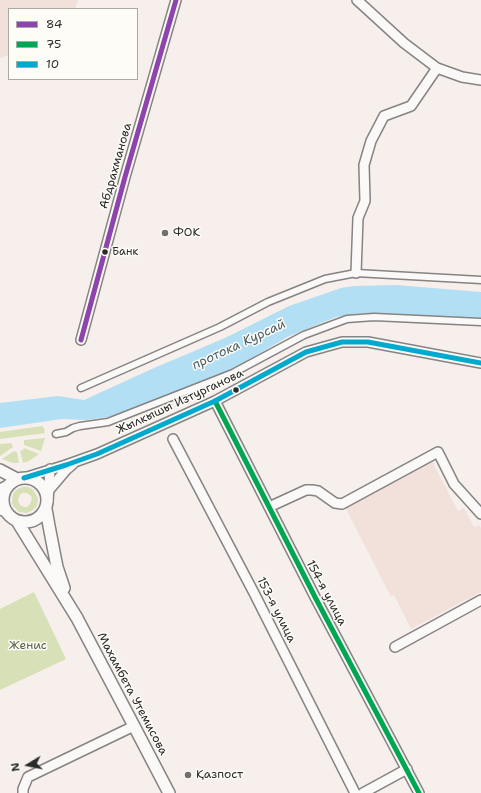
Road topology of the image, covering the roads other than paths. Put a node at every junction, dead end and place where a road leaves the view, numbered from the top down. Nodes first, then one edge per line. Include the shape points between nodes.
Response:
1 (176, 0) edge
2 (357, 0) edge
3 (437, 68) junction
4 (481, 80) edge
5 (356, 273) junction
6 (481, 280) edge
7 (481, 322) edge
8 (81, 340) dead end
9 (481, 363) edge
10 (80, 388) dead end
11 (215, 402) junction
12 (56, 434) dead end
13 (173, 439) dead end
14 (77, 461) junction
15 (50, 469) junction
16 (0, 470) edge
17 (13, 483) edge
18 (49, 490) junction
19 (47, 505) junction
20 (3, 506) edge
21 (269, 507) junction
22 (481, 514) edge
23 (17, 521) junction
24 (481, 600) edge
25 (71, 607) junction
26 (395, 647) dead end
27 (134, 726) junction
28 (406, 769) junction
29 (23, 793) edge
30 (169, 793) edge
31 (355, 793) edge
32 (363, 793) edge
33 (419, 793) edge

1 - 8 street, Абдрахманова
2 - 3 street via 404,43
3 - 4 street via 462,77
3 - 5 street via 411,106 384,116 371,141 364,165 365,201 358,218
5 - 6 street
5 - 10 street via 325,280 268,302
7 - 12 street via 374,317 347,319 304,335 233,372 108,422 80,426
9 - 11 street, Жылкышы Изтурганова via 368,342 342,342 306,352
11 - 14 street, Жылкышы Изтурганова
11 - 21 street, 154-я улица
13 - 31 street, 153-я улица
14 - 15 street, Жылкышы Изтурганова
14 - 18 street
15 - 17 street, Жылкышы Изтурганова
15 - 18 street
16 - 17 street
17 - 19 street via 31,479 38,482 47,494
17 - 20 street via 6,490
18 - 19 street
19 - 23 street via 37,519 31,522
19 - 25 street via 57,567
20 - 23 street
21 - 22 street via 306,490 318,491 335,504 342,504 438,452 454,484
21 - 28 street, 154-я улица
23 - 25 street
24 - 26 street
25 - 27 street, Махамбета Утемисова
27 - 29 street via 28,777
27 - 30 street, Махамбета Утемисова
28 - 32 street
28 - 33 street, 154-я улица

